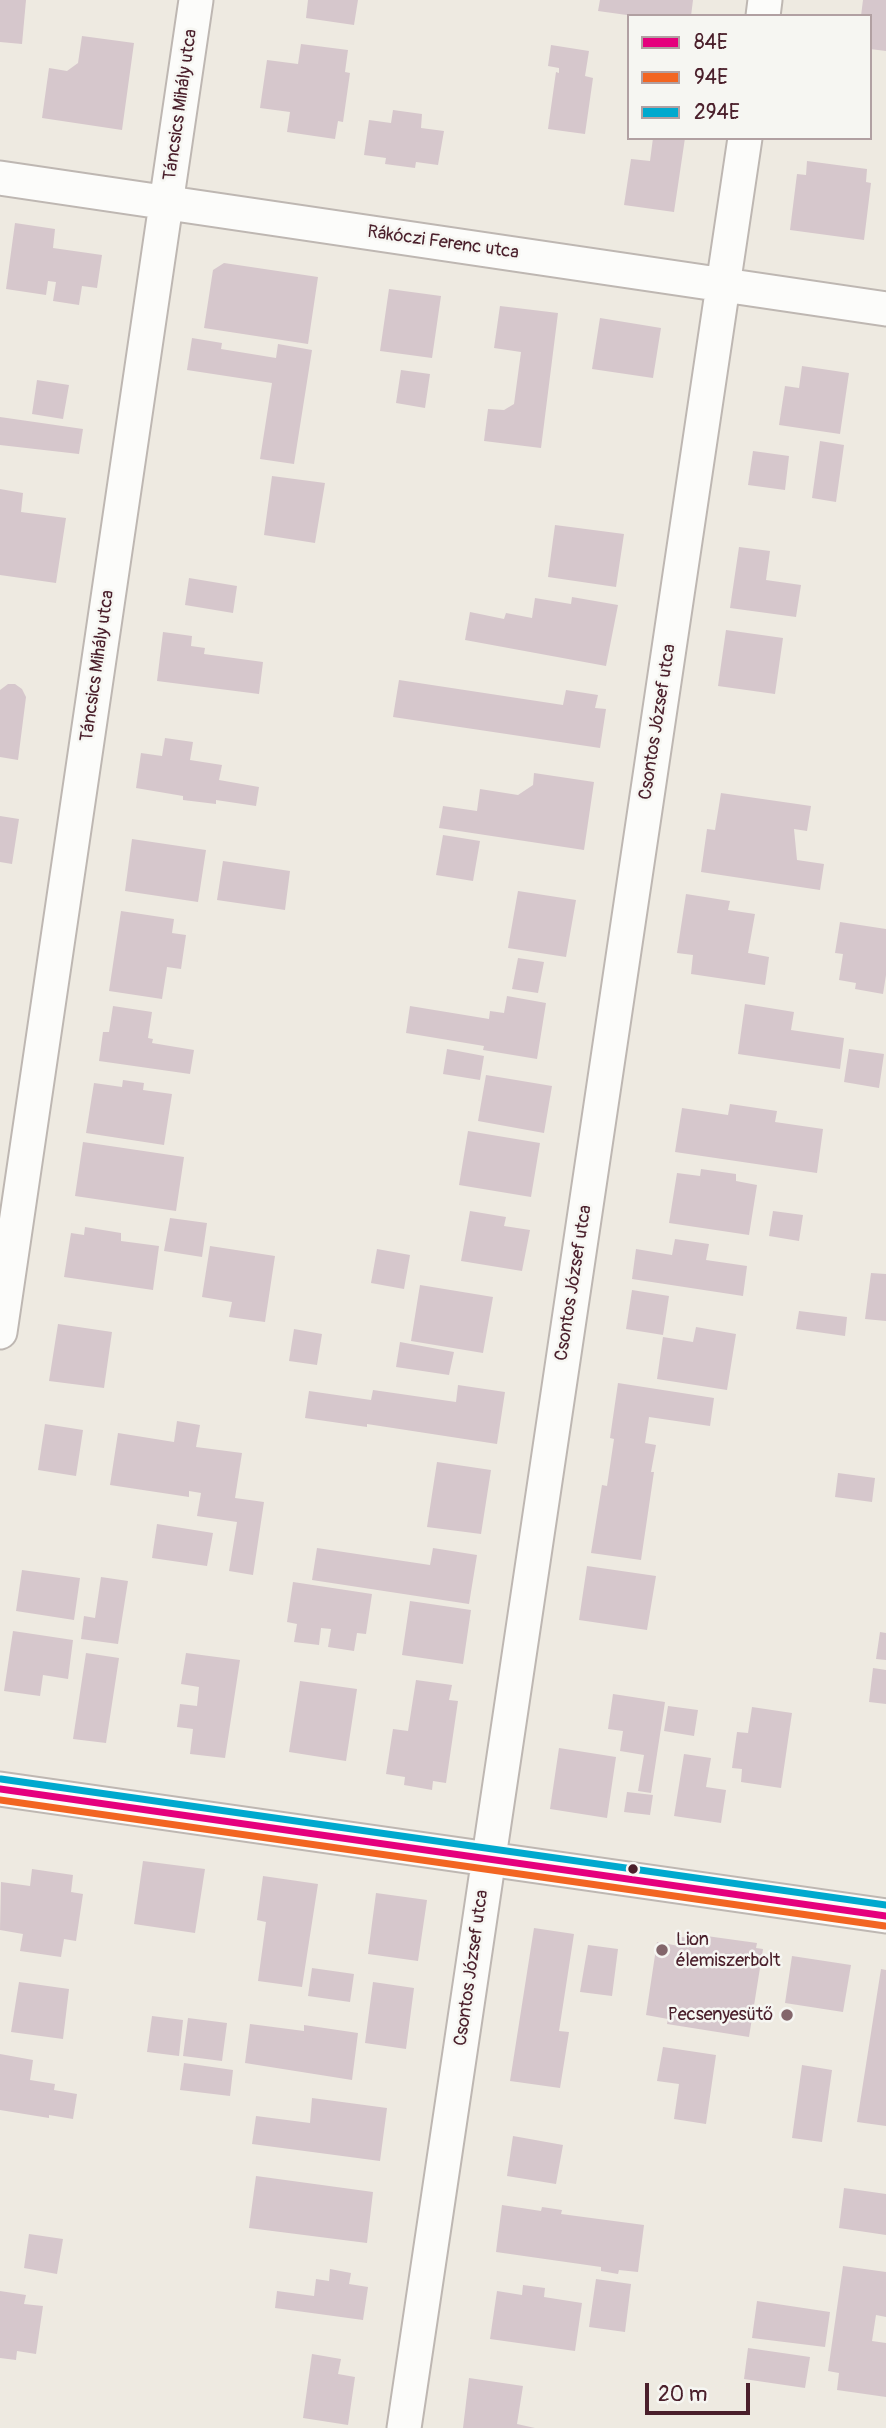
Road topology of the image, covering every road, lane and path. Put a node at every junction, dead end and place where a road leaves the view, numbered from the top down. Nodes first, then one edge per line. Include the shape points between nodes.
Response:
1 (196, 0) edge
2 (746, 140) edge
3 (0, 178) edge
4 (167, 202) junction
5 (724, 285) junction
6 (886, 309) edge
7 (0, 1332) edge
8 (0, 1789) edge
9 (488, 1860) junction
10 (886, 1916) edge
11 (404, 2428) edge

1 - 4 street, Táncsics Mihály utca
2 - 5 street, Csontos József utca
3 - 4 street, Rákóczi Ferenc utca
4 - 5 street, Rákóczi Ferenc utca
4 - 7 street, Táncsics Mihály utca
5 - 6 street, Rákóczi Ferenc utca
5 - 9 street, Csontos József utca
8 - 9 street
9 - 10 street
9 - 11 street, Csontos József utca

